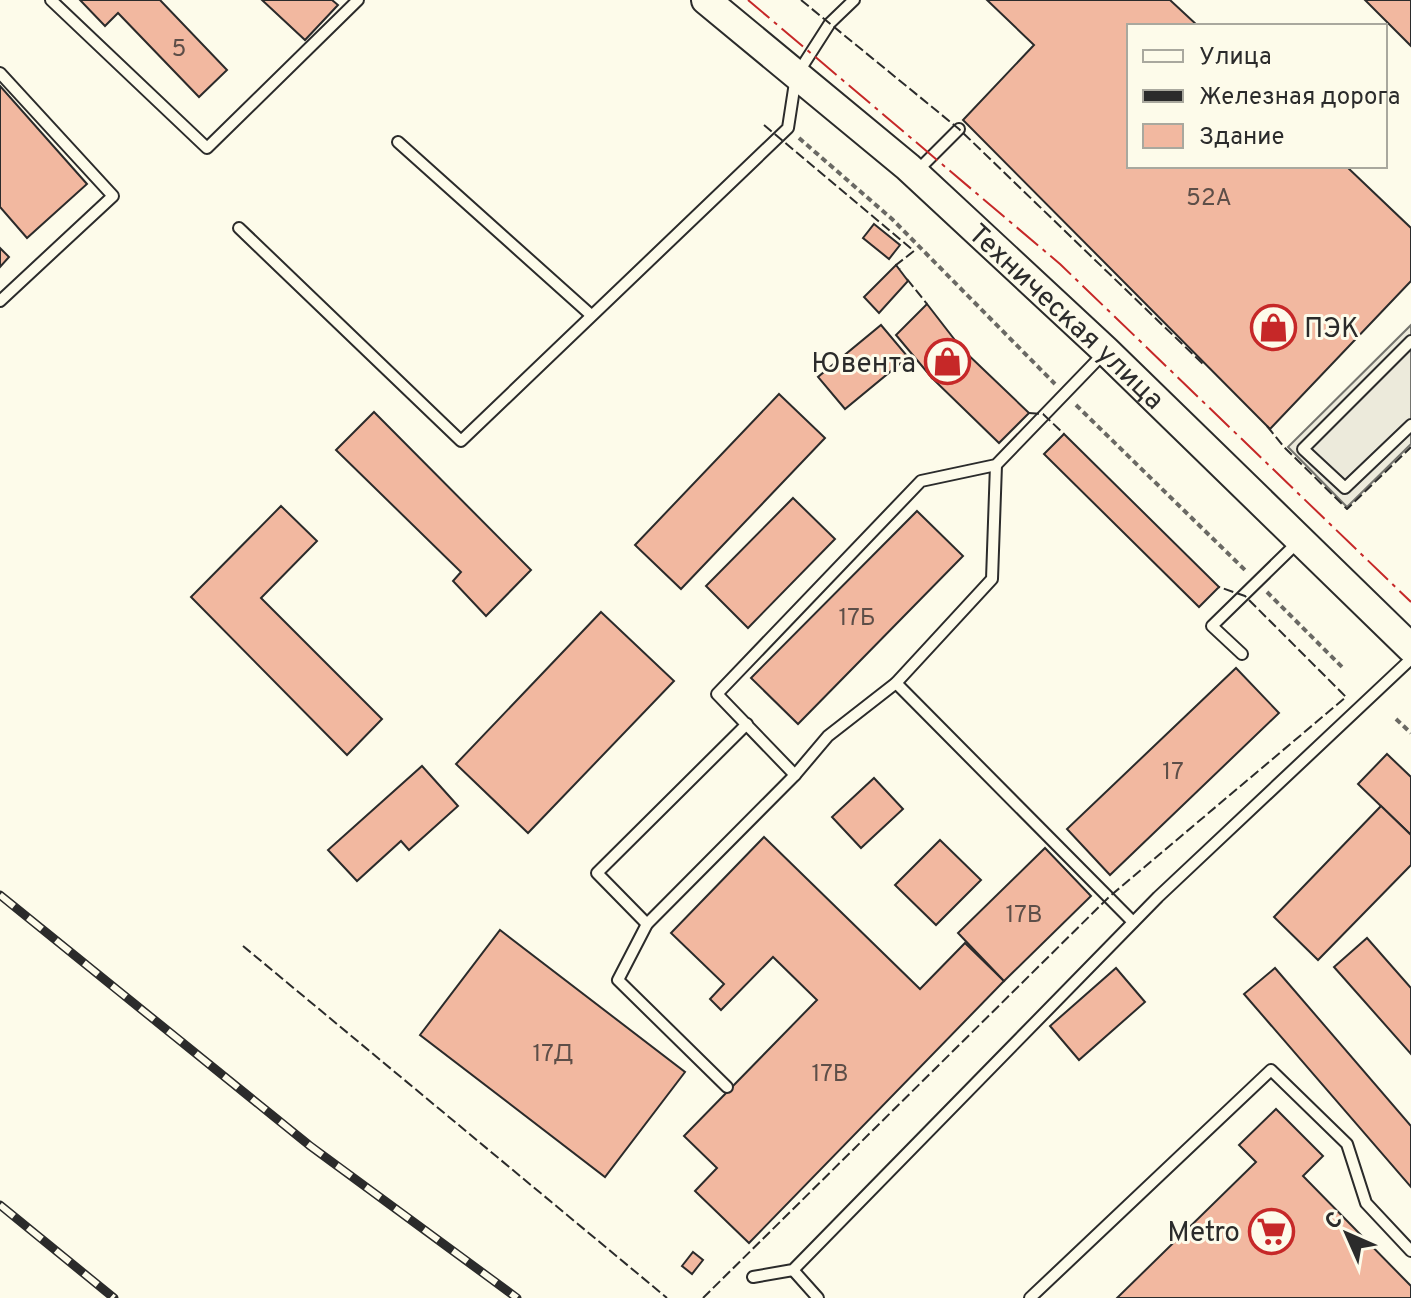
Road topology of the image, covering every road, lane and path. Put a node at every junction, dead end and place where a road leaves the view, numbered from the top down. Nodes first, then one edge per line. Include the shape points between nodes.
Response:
1 (51, 0) edge
2 (358, 0) edge
3 (706, 0) edge
4 (854, 0) edge
5 (0, 73) edge
6 (796, 76) junction
7 (959, 129) dead end
8 (398, 142) dead end
9 (915, 173) junction
10 (239, 228) dead end
11 (0, 301) edge
12 (591, 315) junction
13 (1411, 341) edge
14 (1106, 351) junction
15 (1411, 425) edge
16 (996, 465) junction
17 (1301, 539) junction
18 (1411, 648) edge
19 (1242, 654) dead end
20 (1411, 659) edge
21 (896, 683) junction
22 (1396, 719) dead end
23 (747, 724) junction
24 (1411, 733) edge
25 (795, 775) junction
26 (1133, 922) junction
27 (647, 924) junction
28 (727, 1087) dead end
29 (1411, 1251) edge
30 (793, 1270) junction
31 (753, 1277) dead end
32 (818, 1298) edge
33 (1030, 1298) edge

1 - 2 lane via 207,148
3 - 6 main road, Техническая улица
4 - 6 lane via 830,23
5 - 11 lane via 113,196
6 - 9 main road, Техническая улица
6 - 12 lane via 788,128
7 - 9 lane
8 - 12 lane
9 - 14 main road, Техническая улица
10 - 12 lane via 461,441
13 - 15 lane via 1303,449 1345,488
14 - 16 lane
14 - 17 main road, Техническая улица
16 - 21 lane via 992,579
16 - 23 lane via 921,481 717,694
17 - 18 main road, Техническая улица
17 - 19 lane via 1212,626
20 - 26 lane
21 - 25 lane via 828,736
21 - 26 lane
22 - 24 path
23 - 25 lane
23 - 27 lane via 597,873
25 - 27 lane
26 - 30 lane
27 - 28 lane via 618,980
29 - 33 lane via 1366,1203 1347,1144 1271,1070
30 - 31 lane
30 - 32 lane

